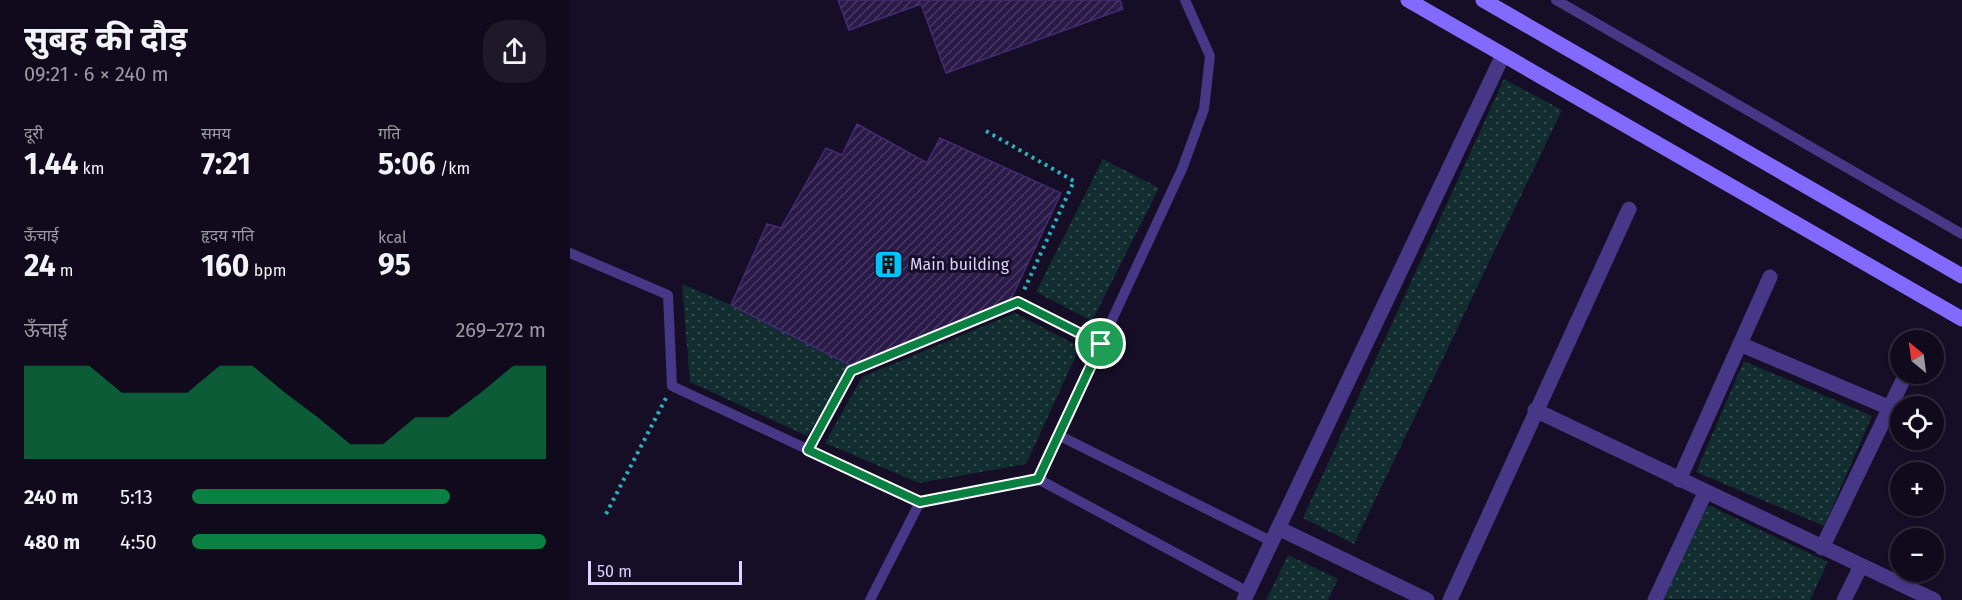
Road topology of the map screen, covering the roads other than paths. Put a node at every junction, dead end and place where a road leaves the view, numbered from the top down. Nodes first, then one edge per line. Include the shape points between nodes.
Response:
1 (1185, 0) edge
2 (1408, 0) edge
3 (1556, 0) edge
4 (1486, 1) edge
5 (1503, 55) junction
6 (1629, 209) dead end
7 (1962, 234) edge
8 (570, 253) edge
9 (1962, 276) edge
10 (1770, 277) dead end
11 (1962, 318) edge
12 (1101, 344) junction
13 (1740, 344) junction
14 (1890, 408) joint
15 (1535, 410) junction
16 (1058, 435) junction
17 (808, 450) junction
18 (1038, 479) junction
19 (1679, 480) junction
20 (1705, 493) junction
21 (920, 502) junction
22 (1275, 535) junction
23 (1822, 548) junction
24 (1862, 566) junction
25 (1246, 596) edge
26 (870, 600) edge
27 (1427, 600) edge
28 (1450, 600) edge
29 (1655, 600) edge
30 (1844, 600) edge
31 (1934, 600) edge

1 - 12 lane via 1210,56 1204,109 1182,169
2 - 5 main road
3 - 7 lane
4 - 9 main road
5 - 11 main road
5 - 22 street
6 - 15 street
8 - 17 lane via 668,295 672,386
10 - 13 street
12 - 16 lane
12 - 17 lane via 1018,302 851,371
13 - 14 street
13 - 19 street
14 - 23 street
15 - 19 street
15 - 28 street
16 - 18 lane
16 - 22 lane
17 - 21 lane
18 - 21 lane
18 - 25 lane via 1140,532
19 - 20 street
20 - 23 street
20 - 29 street
21 - 26 lane
22 - 25 street
22 - 27 street
23 - 24 street
24 - 30 street
24 - 31 street

